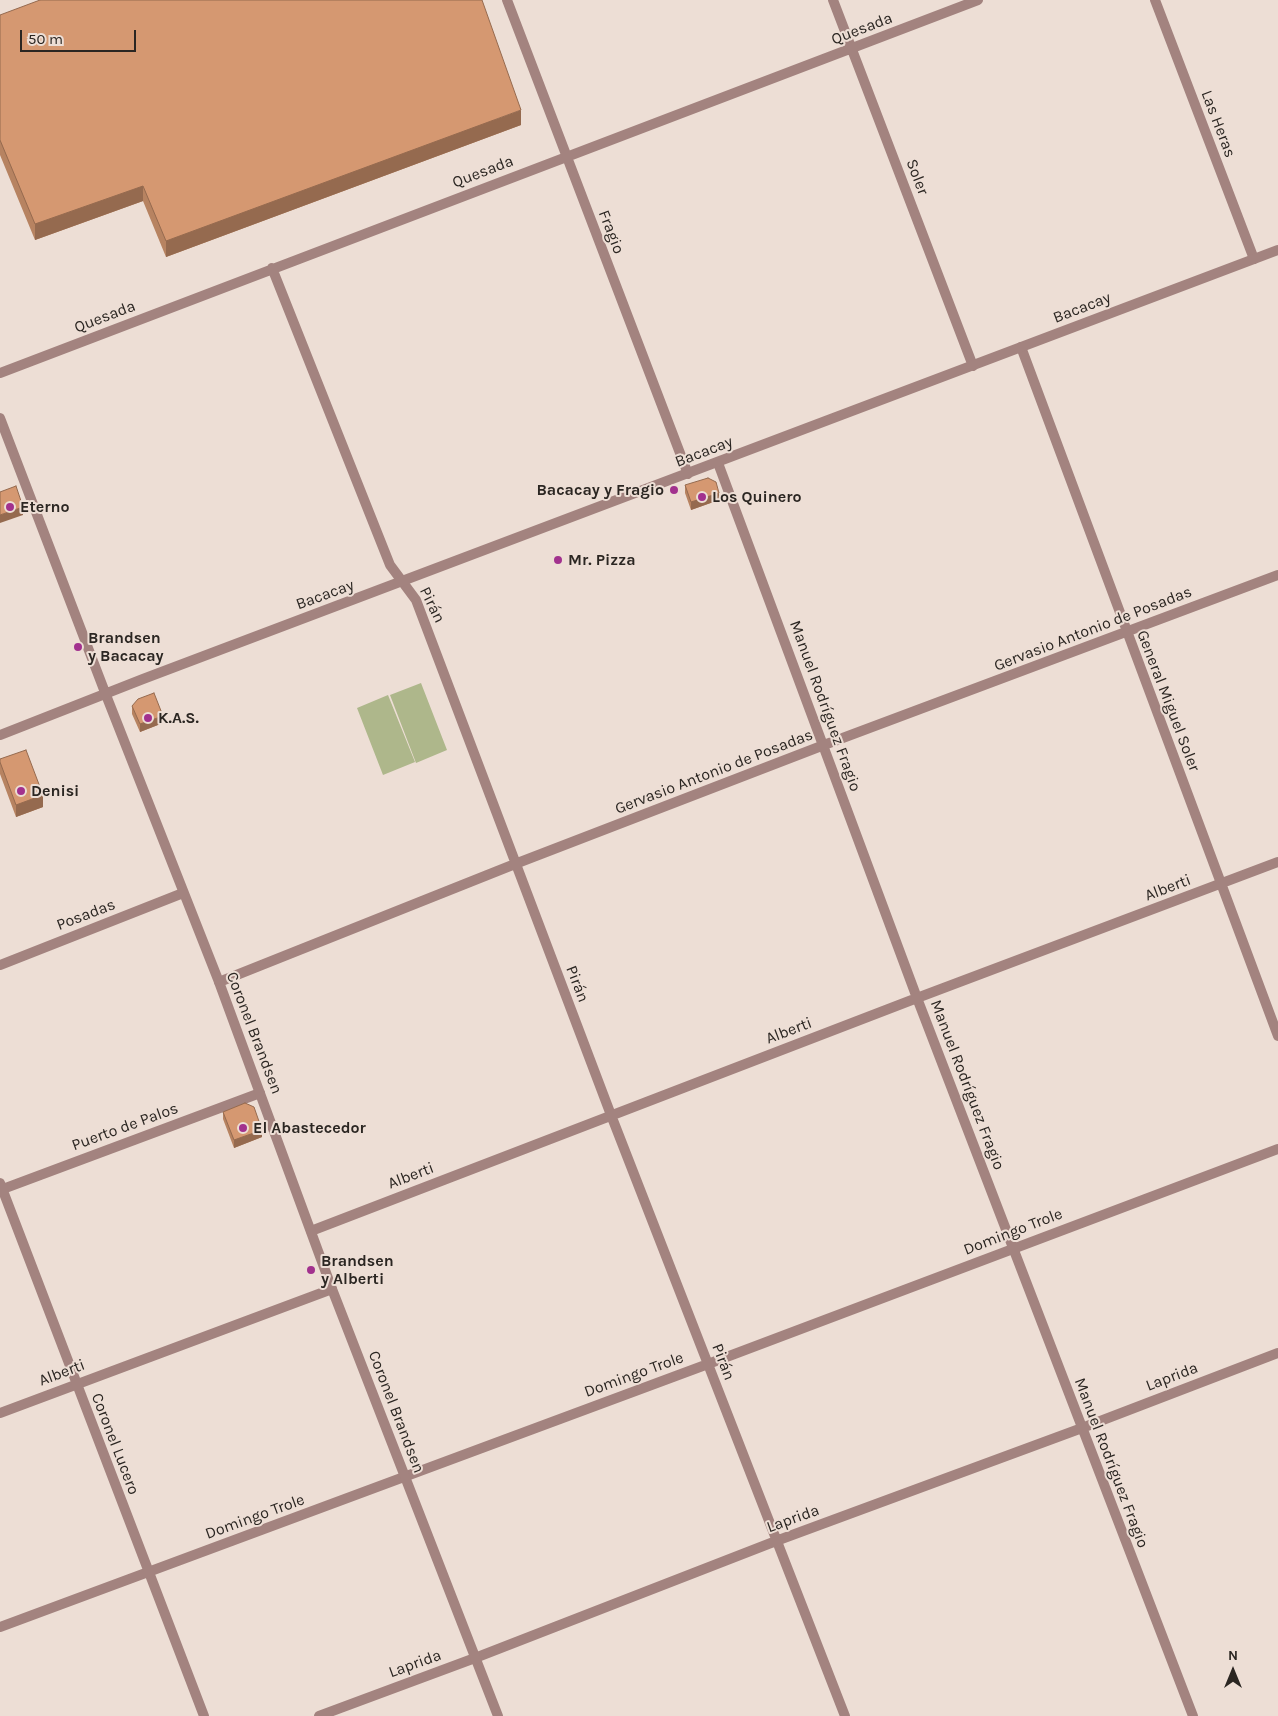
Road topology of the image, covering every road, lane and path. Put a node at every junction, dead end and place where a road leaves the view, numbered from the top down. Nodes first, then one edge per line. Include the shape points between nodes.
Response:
1 (507, 0) edge
2 (833, 0) edge
3 (978, 0) edge
4 (1155, 0) edge
5 (851, 49) junction
6 (566, 156) junction
7 (1278, 250) edge
8 (1254, 259) junction
9 (272, 268) junction
10 (1021, 347) junction
11 (973, 366) junction
12 (0, 373) edge
13 (0, 418) edge
14 (718, 462) junction
15 (688, 474) junction
16 (1278, 575) edge
17 (402, 582) junction
18 (1127, 632) junction
19 (106, 695) junction
20 (0, 735) edge
21 (824, 745) junction
22 (1278, 862) edge
23 (515, 864) junction
24 (1221, 884) junction
25 (183, 893) junction
26 (0, 965) edge
27 (219, 982) junction
28 (917, 998) junction
29 (1278, 1036) edge
30 (260, 1093) junction
31 (611, 1115) junction
32 (1278, 1149) edge
33 (1, 1187) edge
34 (312, 1231) junction
35 (1013, 1248) junction
36 (332, 1289) junction
37 (1278, 1353) edge
38 (708, 1364) junction
39 (76, 1384) junction
40 (0, 1413) edge
41 (1082, 1428) junction
42 (405, 1477) junction
43 (776, 1541) junction
44 (149, 1572) junction
45 (0, 1627) edge
46 (476, 1658) junction
47 (204, 1716) edge
48 (319, 1716) edge
49 (498, 1716) edge
50 (845, 1716) edge
51 (1192, 1716) edge

1 - 6 street, Fragio
2 - 5 street, Soler
3 - 5 street, Quesada
4 - 8 street, Las Heras
5 - 6 street, Quesada
5 - 11 street, Soler
6 - 9 street, Quesada
6 - 15 street, Fragio
7 - 8 street, Bacacay
8 - 10 street, Bacacay
9 - 12 street, Quesada
9 - 17 street, Pirán via 390,565
10 - 11 street, Bacacay
10 - 18 street, General Miguel Soler
11 - 14 street, Bacacay
13 - 19 street, Coronel Brandsen
14 - 15 street, Bacacay
14 - 21 street, Manuel Rodríguez Fragio
15 - 17 street, Bacacay
16 - 18 street, Gervasio Antonio de Posadas
17 - 19 street, Bacacay
17 - 23 street, Pirán via 416,600
18 - 21 street, Gervasio Antonio de Posadas
18 - 24 street, General Miguel Soler
19 - 20 street, Bacacay
19 - 25 street, Coronel Brandsen
21 - 23 street, Gervasio Antonio de Posadas
21 - 28 street, Manuel Rodríguez Fragio
22 - 24 street, Alberti
23 - 27 street, Gervasio Antonio de Posadas
23 - 31 street, Pirán
24 - 28 street, Alberti
24 - 29 street, General Miguel Soler
25 - 26 street, Posadas
25 - 27 street, Coronel Brandsen
27 - 30 street, Coronel Brandsen
28 - 31 street, Alberti
28 - 35 street, Manuel Rodríguez Fragio
30 - 33 street, Puerto de Palos
30 - 34 street, Coronel Brandsen
31 - 34 street, Alberti
31 - 38 street, Pirán
32 - 35 street, Domingo Trole
33 - 39 street, Coronel Lucero
34 - 36 street, Coronel Brandsen
35 - 38 street, Domingo Trole
35 - 41 street, Manuel Rodríguez Fragio
36 - 39 street, Alberti
36 - 42 street, Coronel Brandsen
37 - 41 street, Laprida
38 - 42 street, Domingo Trole
38 - 43 street, Pirán
39 - 40 street, Alberti
39 - 44 street, Coronel Lucero
41 - 43 street, Laprida
41 - 51 street, Manuel Rodríguez Fragio
42 - 44 street, Domingo Trole
42 - 46 street, Coronel Brandsen
43 - 46 street, Laprida
43 - 50 street, Pirán
44 - 45 street, Domingo Trole
44 - 47 street, Coronel Lucero
46 - 48 street, Laprida
46 - 49 street, Coronel Brandsen

